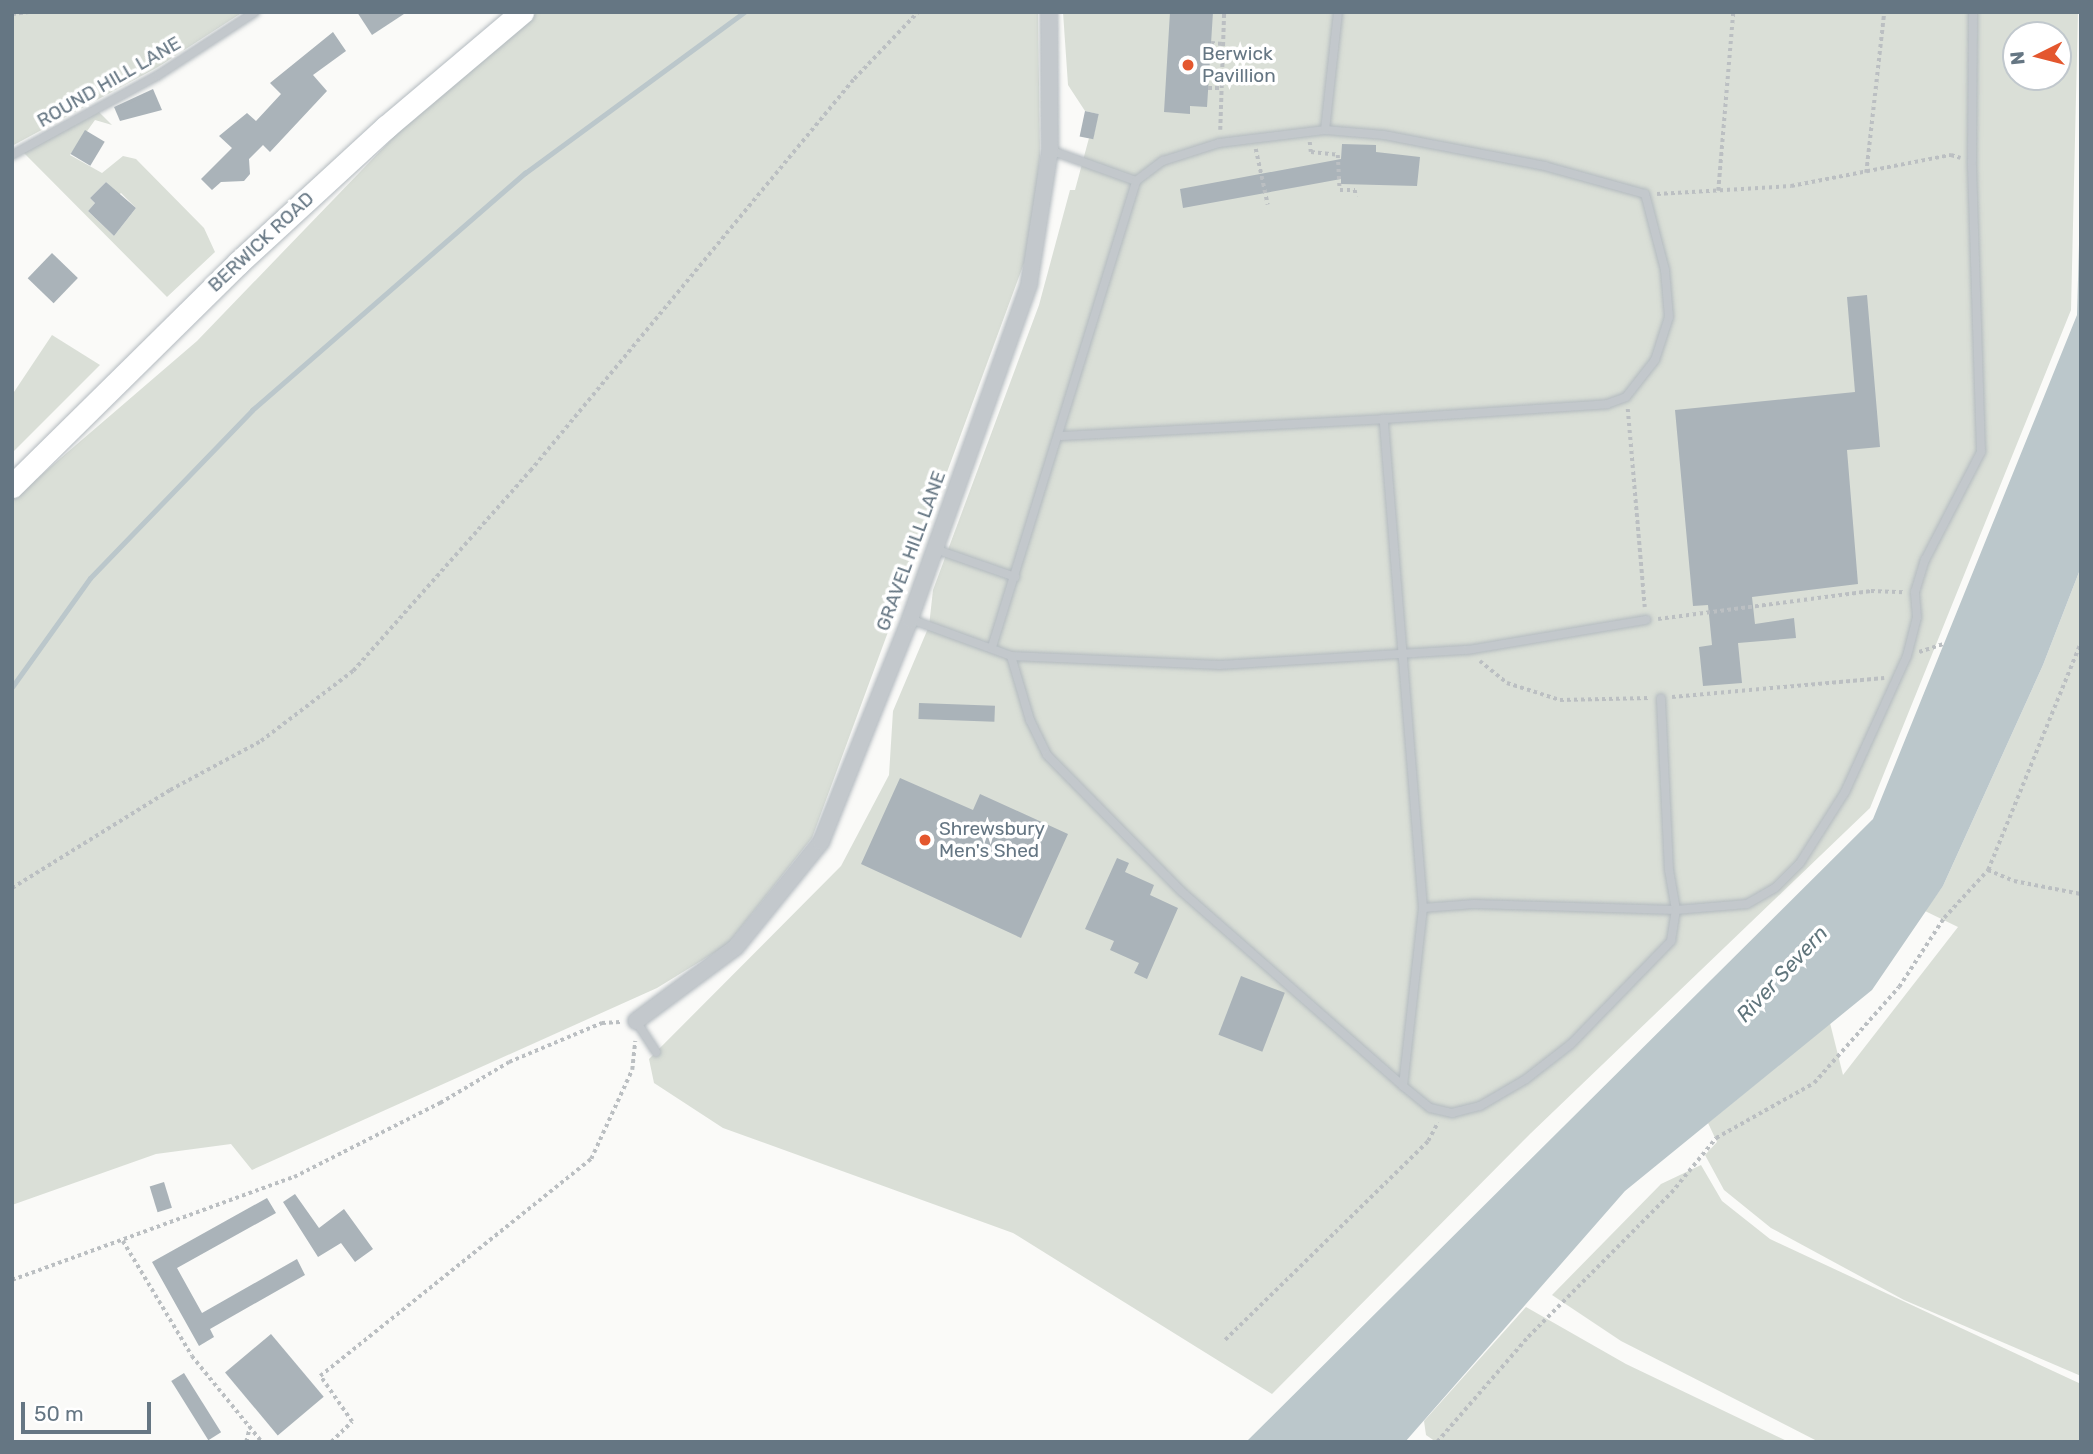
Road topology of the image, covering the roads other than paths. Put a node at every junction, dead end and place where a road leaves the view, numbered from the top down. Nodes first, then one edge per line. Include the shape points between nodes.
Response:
1 (255, 12) edge
2 (522, 12) edge
3 (1049, 12) edge
4 (1338, 12) edge
5 (1973, 12) edge
6 (1325, 130) junction
7 (1050, 150) junction
8 (12, 155) edge
9 (1136, 181) junction
10 (1384, 419) junction
11 (1060, 436) junction
12 (12, 486) edge
13 (935, 549) junction
14 (1014, 577) junction
15 (909, 619) junction
16 (1646, 620) road end
17 (992, 647) junction
18 (1400, 655) junction
19 (1011, 656) junction
20 (1661, 698) road end
21 (1423, 908) junction
22 (1676, 910) junction
23 (636, 1021) joint
24 (656, 1052) dead end
25 (1403, 1086) junction

1 - 8 lane, ROUND HILL LANE via 157,76
2 - 12 main road, BERWICK ROAD via 237,263
3 - 7 street, GRAVEL HILL LANE
4 - 6 lane
5 - 22 lane via 1972,161 1981,452 1925,560 1906,656 1844,792 1800,863 1775,888 1747,905
6 - 9 lane via 1219,143 1163,161
6 - 10 lane via 1384,135 1545,166 1645,194 1665,270 1669,317 1656,360 1626,397 1566,408
7 - 9 lane
7 - 13 street, GRAVEL HILL LANE via 1028,284
9 - 11 lane
10 - 11 lane
10 - 18 lane
11 - 14 lane
13 - 14 lane
13 - 15 street, GRAVEL HILL LANE
14 - 17 lane
15 - 17 lane
15 - 23 street, GRAVEL HILL LANE via 821,842 736,947
16 - 18 lane via 1468,650
17 - 19 lane
18 - 19 lane via 1220,665
18 - 21 lane
19 - 25 lane via 1030,720 1047,755 1180,890
20 - 22 lane via 1669,870
21 - 22 lane via 1488,904
21 - 25 lane
22 - 25 lane via 1671,941 1571,1044 1526,1079 1479,1106 1443,1111 1430,1108
23 - 24 lane

